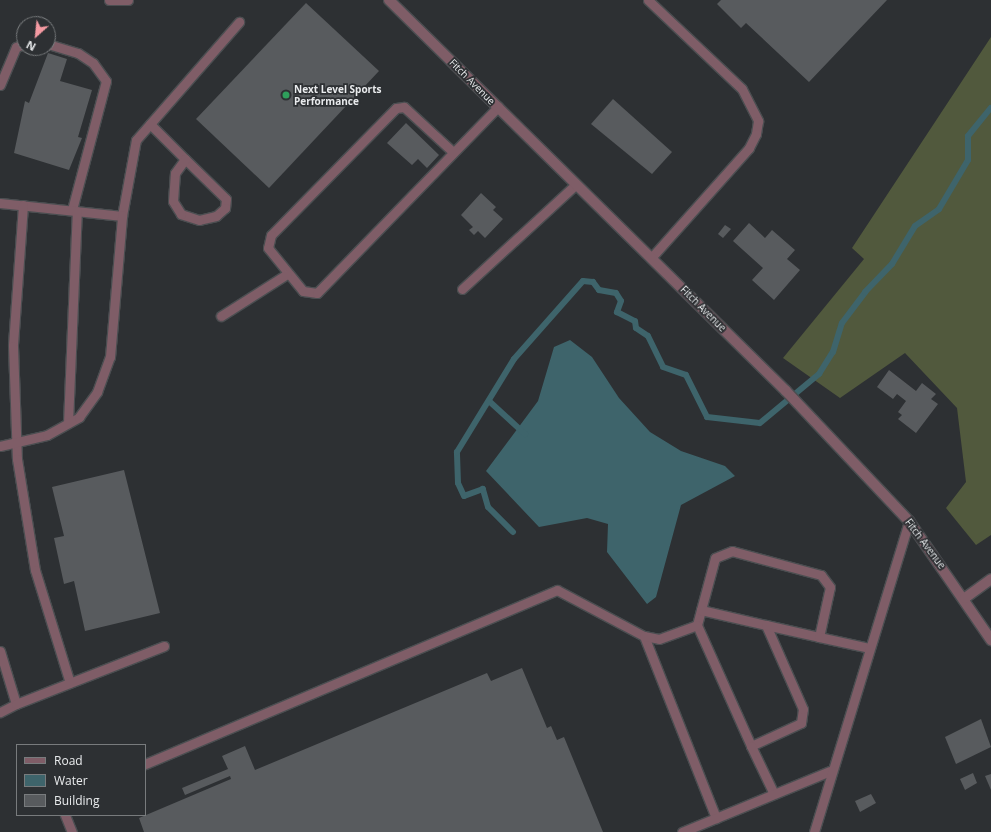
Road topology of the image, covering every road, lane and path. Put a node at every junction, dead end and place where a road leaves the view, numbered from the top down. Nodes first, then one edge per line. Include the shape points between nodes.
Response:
1 (109, 0) edge
2 (128, 0) edge
3 (390, 0) edge
4 (648, 0) edge
5 (238, 22) dead end
6 (56, 46) edge
7 (16, 47) edge
8 (0, 85) edge
9 (498, 107) junction
10 (150, 124) junction
11 (453, 152) junction
12 (185, 159) junction
13 (576, 184) junction
14 (0, 203) edge
15 (23, 205) junction
16 (75, 211) junction
17 (122, 216) junction
18 (651, 258) junction
19 (287, 274) junction
20 (462, 289) dead end
21 (221, 316) dead end
22 (68, 423) junction
23 (17, 442) junction
24 (0, 446) edge
25 (909, 521) junction
26 (991, 579) edge
27 (965, 598) junction
28 (701, 610) junction
29 (697, 624) junction
30 (766, 625) junction
31 (644, 636) junction
32 (819, 637) junction
33 (991, 640) edge
34 (164, 646) dead end
35 (869, 648) junction
36 (0, 651) edge
37 (70, 683) junction
38 (16, 704) junction
39 (0, 712) edge
40 (751, 746) junction
41 (146, 764) edge
42 (830, 771) junction
43 (774, 794) junction
44 (65, 816) edge
45 (716, 818) junction
46 (72, 832) edge
47 (682, 832) edge
48 (814, 832) edge

1 - 2 lane
3 - 9 street, Fitch Avenue
4 - 18 lane via 742,89 758,121 756,134 749,148
5 - 10 lane
6 - 16 lane via 78,53 93,63 106,81
7 - 8 lane
9 - 11 lane
9 - 13 street, Fitch Avenue
10 - 12 lane
10 - 17 lane via 136,140
11 - 19 lane via 317,293 303,291
11 - 19 lane via 404,107 396,108 267,239 268,248
12 - 12 lane via 175,173 173,201 181,214 199,220 216,216 225,208 226,199
13 - 18 street, Fitch Avenue
13 - 20 lane
14 - 15 lane
15 - 16 lane
15 - 23 lane via 13,346
16 - 17 lane
16 - 22 lane
17 - 22 lane via 110,357 97,392 79,417
18 - 25 street, Fitch Avenue via 786,391
19 - 21 lane
22 - 23 lane via 47,435
23 - 24 lane
23 - 37 lane via 35,570
25 - 27 street, Fitch Avenue
25 - 35 lane
26 - 27 street
27 - 33 street, Fitch Avenue
28 - 29 lane
28 - 30 lane
28 - 32 lane via 715,558 732,550 821,575 830,587
29 - 31 lane via 659,639
29 - 40 lane
30 - 32 lane
30 - 40 lane via 803,709 801,723
31 - 41 lane via 558,590
31 - 45 lane
32 - 35 lane
34 - 37 lane
35 - 42 lane
36 - 38 lane
37 - 38 lane
38 - 39 lane
40 - 43 lane
42 - 43 lane
42 - 48 lane
43 - 45 lane
44 - 46 lane
45 - 47 lane

